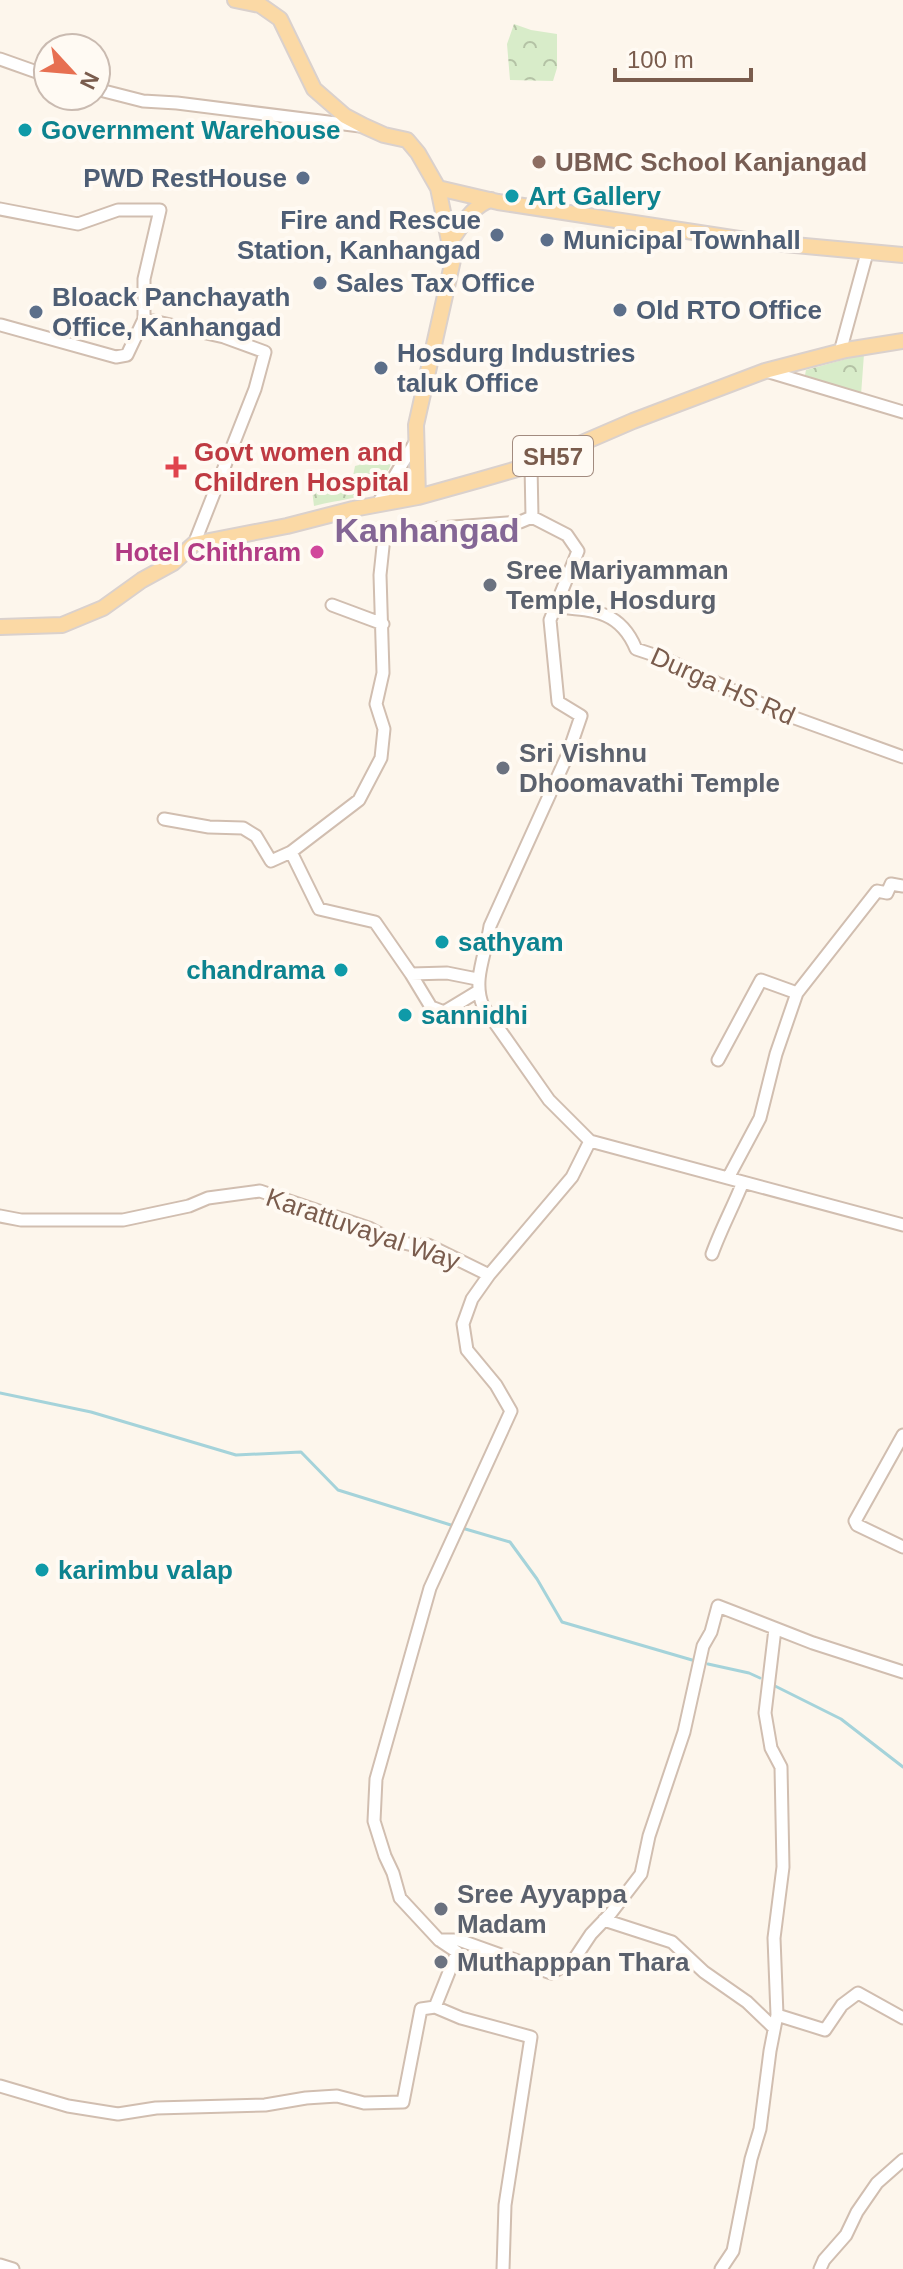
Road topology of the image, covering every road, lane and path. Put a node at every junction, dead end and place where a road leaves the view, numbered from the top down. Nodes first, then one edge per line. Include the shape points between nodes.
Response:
1 (235, 0) edge
2 (0, 59) edge
3 (32, 70) edge
4 (112, 93) edge
5 (364, 126) junction
6 (438, 188) junction
7 (491, 200) junction
8 (0, 209) edge
9 (449, 243) junction
10 (867, 253) junction
11 (903, 255) edge
12 (144, 319) junction
13 (1, 325) edge
14 (903, 341) edge
15 (840, 352) junction
16 (765, 371) junction
17 (903, 412) edge
18 (416, 440) junction
19 (531, 465) junction
20 (418, 497) junction
21 (377, 505) junction
22 (532, 517) junction
23 (194, 544) junction
24 (332, 605) dead end
25 (555, 607) junction
26 (383, 624) junction
27 (0, 627) edge
28 (903, 757) edge
29 (164, 819) dead end
30 (291, 852) junction
31 (903, 886) edge
32 (411, 974) junction
33 (477, 979) junction
34 (477, 992) junction
35 (797, 993) junction
36 (718, 1060) dead end
37 (590, 1141) junction
38 (728, 1178) junction
39 (743, 1182) junction
40 (0, 1216) edge
41 (903, 1225) edge
42 (712, 1254) dead end
43 (489, 1275) junction
44 (903, 1435) edge
45 (903, 1547) edge
46 (775, 1629) junction
47 (903, 1672) edge
48 (604, 1920) junction
49 (439, 1940) junction
50 (435, 2007) junction
51 (777, 2015) junction
52 (903, 2018) edge
53 (774, 2028) junction
54 (0, 2086) edge
55 (903, 2160) edge
56 (0, 2265) edge
57 (13, 2269) edge
58 (503, 2269) edge
59 (721, 2269) edge
60 (820, 2269) edge

1 - 5 main road via 260,5 280,19 314,89
2 - 3 street
4 - 5 street
5 - 6 main road via 407,140
6 - 7 main road
6 - 9 main road
7 - 9 main road via 483,202
7 - 10 main road via 752,241
8 - 12 street via 78,224 118,210 160,210 144,279
9 - 18 main road via 453,260
10 - 11 main road
10 - 15 street
12 - 13 street via 127,355 116,357
12 - 23 street via 265,352
14 - 15 main road, SH57
15 - 16 main road, SH57
16 - 17 street
16 - 19 main road, SH57
18 - 20 main road
18 - 21 street
19 - 20 main road, SH57
19 - 22 street
20 - 21 main road, SH57
21 - 23 main road, SH57
22 - 25 street via 567,535 578,551
22 - 26 street via 384,537
23 - 27 main road, SH57 via 173,563 89,614 62,625
24 - 26 street
25 - 28 street, Durga HS Rd via 615,618 636,649 781,713
25 - 33 street via 550,620 558,702 581,716 490,926
26 - 30 street via 383,673 376,704 384,729 381,758 359,800
29 - 30 street via 243,828 256,836 271,861
30 - 32 street via 319,909 375,922
31 - 35 street via 891,884 887,893 877,891
32 - 33 street
32 - 34 street via 431,1007 444,1012
33 - 34 street
34 - 37 street via 549,1100
35 - 36 street via 761,980
35 - 38 street via 760,1118
37 - 38 street
37 - 43 street via 572,1177
38 - 39 street
39 - 41 street
39 - 42 street
40 - 43 street, Karattuvayal Way via 123,1220 260,1191 384,1237 428,1245
43 - 49 street via 463,1324 467,1350 511,1411 430,1588 376,1779 374,1821 400,1898
44 - 45 street via 855,1521
46 - 47 street
46 - 48 street via 718,1606 641,1874
46 - 51 street via 765,1713 771,1748 781,1767 783,1867 774,1938
48 - 49 street via 573,1961 551,1973 459,1940
48 - 53 street via 672,1942
49 - 50 street via 457,1952
50 - 54 street via 421,2009 403,2102 364,2103 337,2096 118,2114
50 - 58 street via 531,2037 505,2205
51 - 52 street via 825,2030 858,1993
51 - 53 street
53 - 59 street via 760,2129 733,2251
55 - 60 street via 877,2183
56 - 57 street

